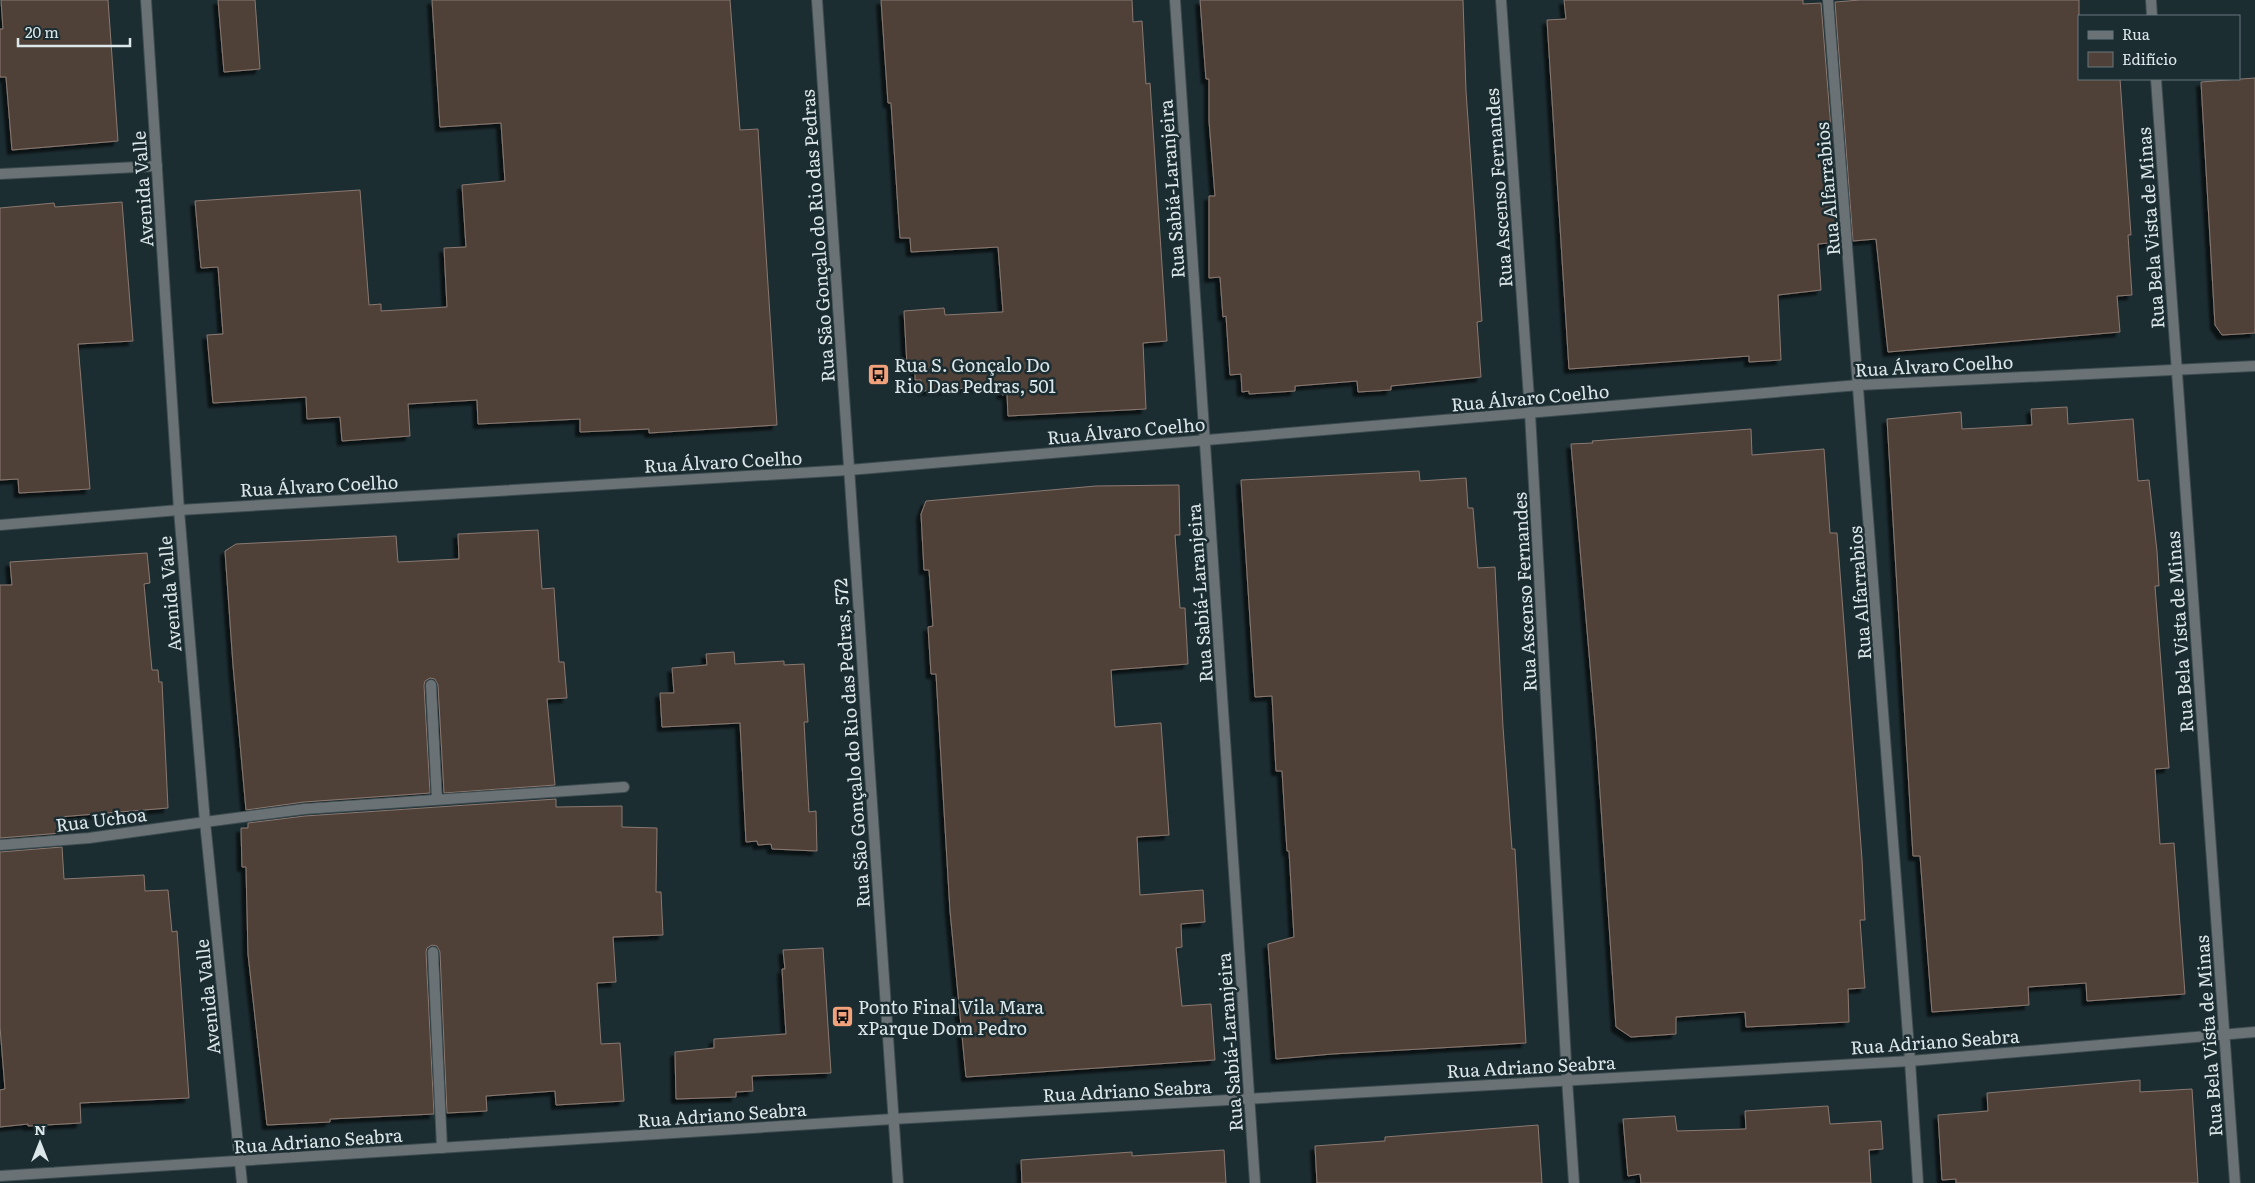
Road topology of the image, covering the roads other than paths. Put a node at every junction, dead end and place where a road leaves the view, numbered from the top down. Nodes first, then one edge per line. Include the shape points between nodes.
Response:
1 (146, 0) edge
2 (817, 0) edge
3 (1175, 0) edge
4 (1501, 0) edge
5 (1828, 0) edge
6 (2151, 0) edge
7 (2152, 15) edge
8 (2156, 80) edge
9 (157, 166) junction
10 (0, 174) edge
11 (2255, 366) edge
12 (2177, 370) junction
13 (1859, 385) junction
14 (1530, 413) junction
15 (1205, 439) junction
16 (849, 470) junction
17 (178, 510) junction
18 (0, 525) edge
19 (431, 685) dead end
20 (624, 788) dead end
21 (437, 799) junction
22 (205, 822) junction
23 (0, 845) edge
24 (433, 952) dead end
25 (2255, 1032) edge
26 (2225, 1034) junction
27 (1910, 1061) junction
28 (1567, 1079) junction
29 (1249, 1100) junction
30 (893, 1119) junction
31 (442, 1148) junction
32 (240, 1161) junction
33 (0, 1176) edge
34 (242, 1183) edge
35 (898, 1183) edge
36 (1255, 1183) edge
37 (1574, 1183) edge
38 (1918, 1183) edge
39 (2235, 1183) edge

1 - 9 street, Avenida Valle
2 - 16 street, Rua São Gonçalo do Rio das Pedras
3 - 15 street, Rua Sabiá-Laranjeira
4 - 14 street, Rua Ascenso Fernandes
5 - 13 street, Rua Alfarrabios
6 - 7 street
8 - 12 street, Rua Bela Vista de Minas
9 - 10 street
9 - 17 street, Avenida Valle
11 - 12 street, Rua Álvaro Coelho
12 - 13 street, Rua Álvaro Coelho
12 - 26 street, Rua Bela Vista de Minas
13 - 14 street, Rua Álvaro Coelho
13 - 27 street, Rua Alfarrabios
14 - 15 street, Rua Álvaro Coelho
14 - 28 street, Rua Ascenso Fernandes
15 - 16 street, Rua Álvaro Coelho
15 - 29 street, Rua Sabiá-Laranjeira
16 - 17 street, Rua Álvaro Coelho
16 - 30 street, Rua São Gonçalo do Rio das Pedras, 572
17 - 18 street, Rua Álvaro Coelho
17 - 22 street, Avenida Valle
19 - 21 street
20 - 21 street, Rua Uchoa
21 - 22 street, Rua Uchoa via 304,809
22 - 23 street, Rua Uchoa via 89,838
22 - 32 street, Avenida Valle
24 - 31 street
25 - 26 street, Rua Adriano Seabra
26 - 27 street, Rua Adriano Seabra
26 - 39 street, Rua Bela Vista de Minas
27 - 28 street, Rua Adriano Seabra
27 - 38 street, Rua Alfarrabios
28 - 29 street, Rua Adriano Seabra
28 - 37 street, Rua Ascenso Fernandes
29 - 30 street, Rua Adriano Seabra
29 - 36 street, Rua Sabiá-Laranjeira
30 - 31 street, Rua Adriano Seabra
30 - 35 street
31 - 32 street, Rua Adriano Seabra
32 - 33 street, Rua Adriano Seabra
32 - 34 street, Avenida Valle

